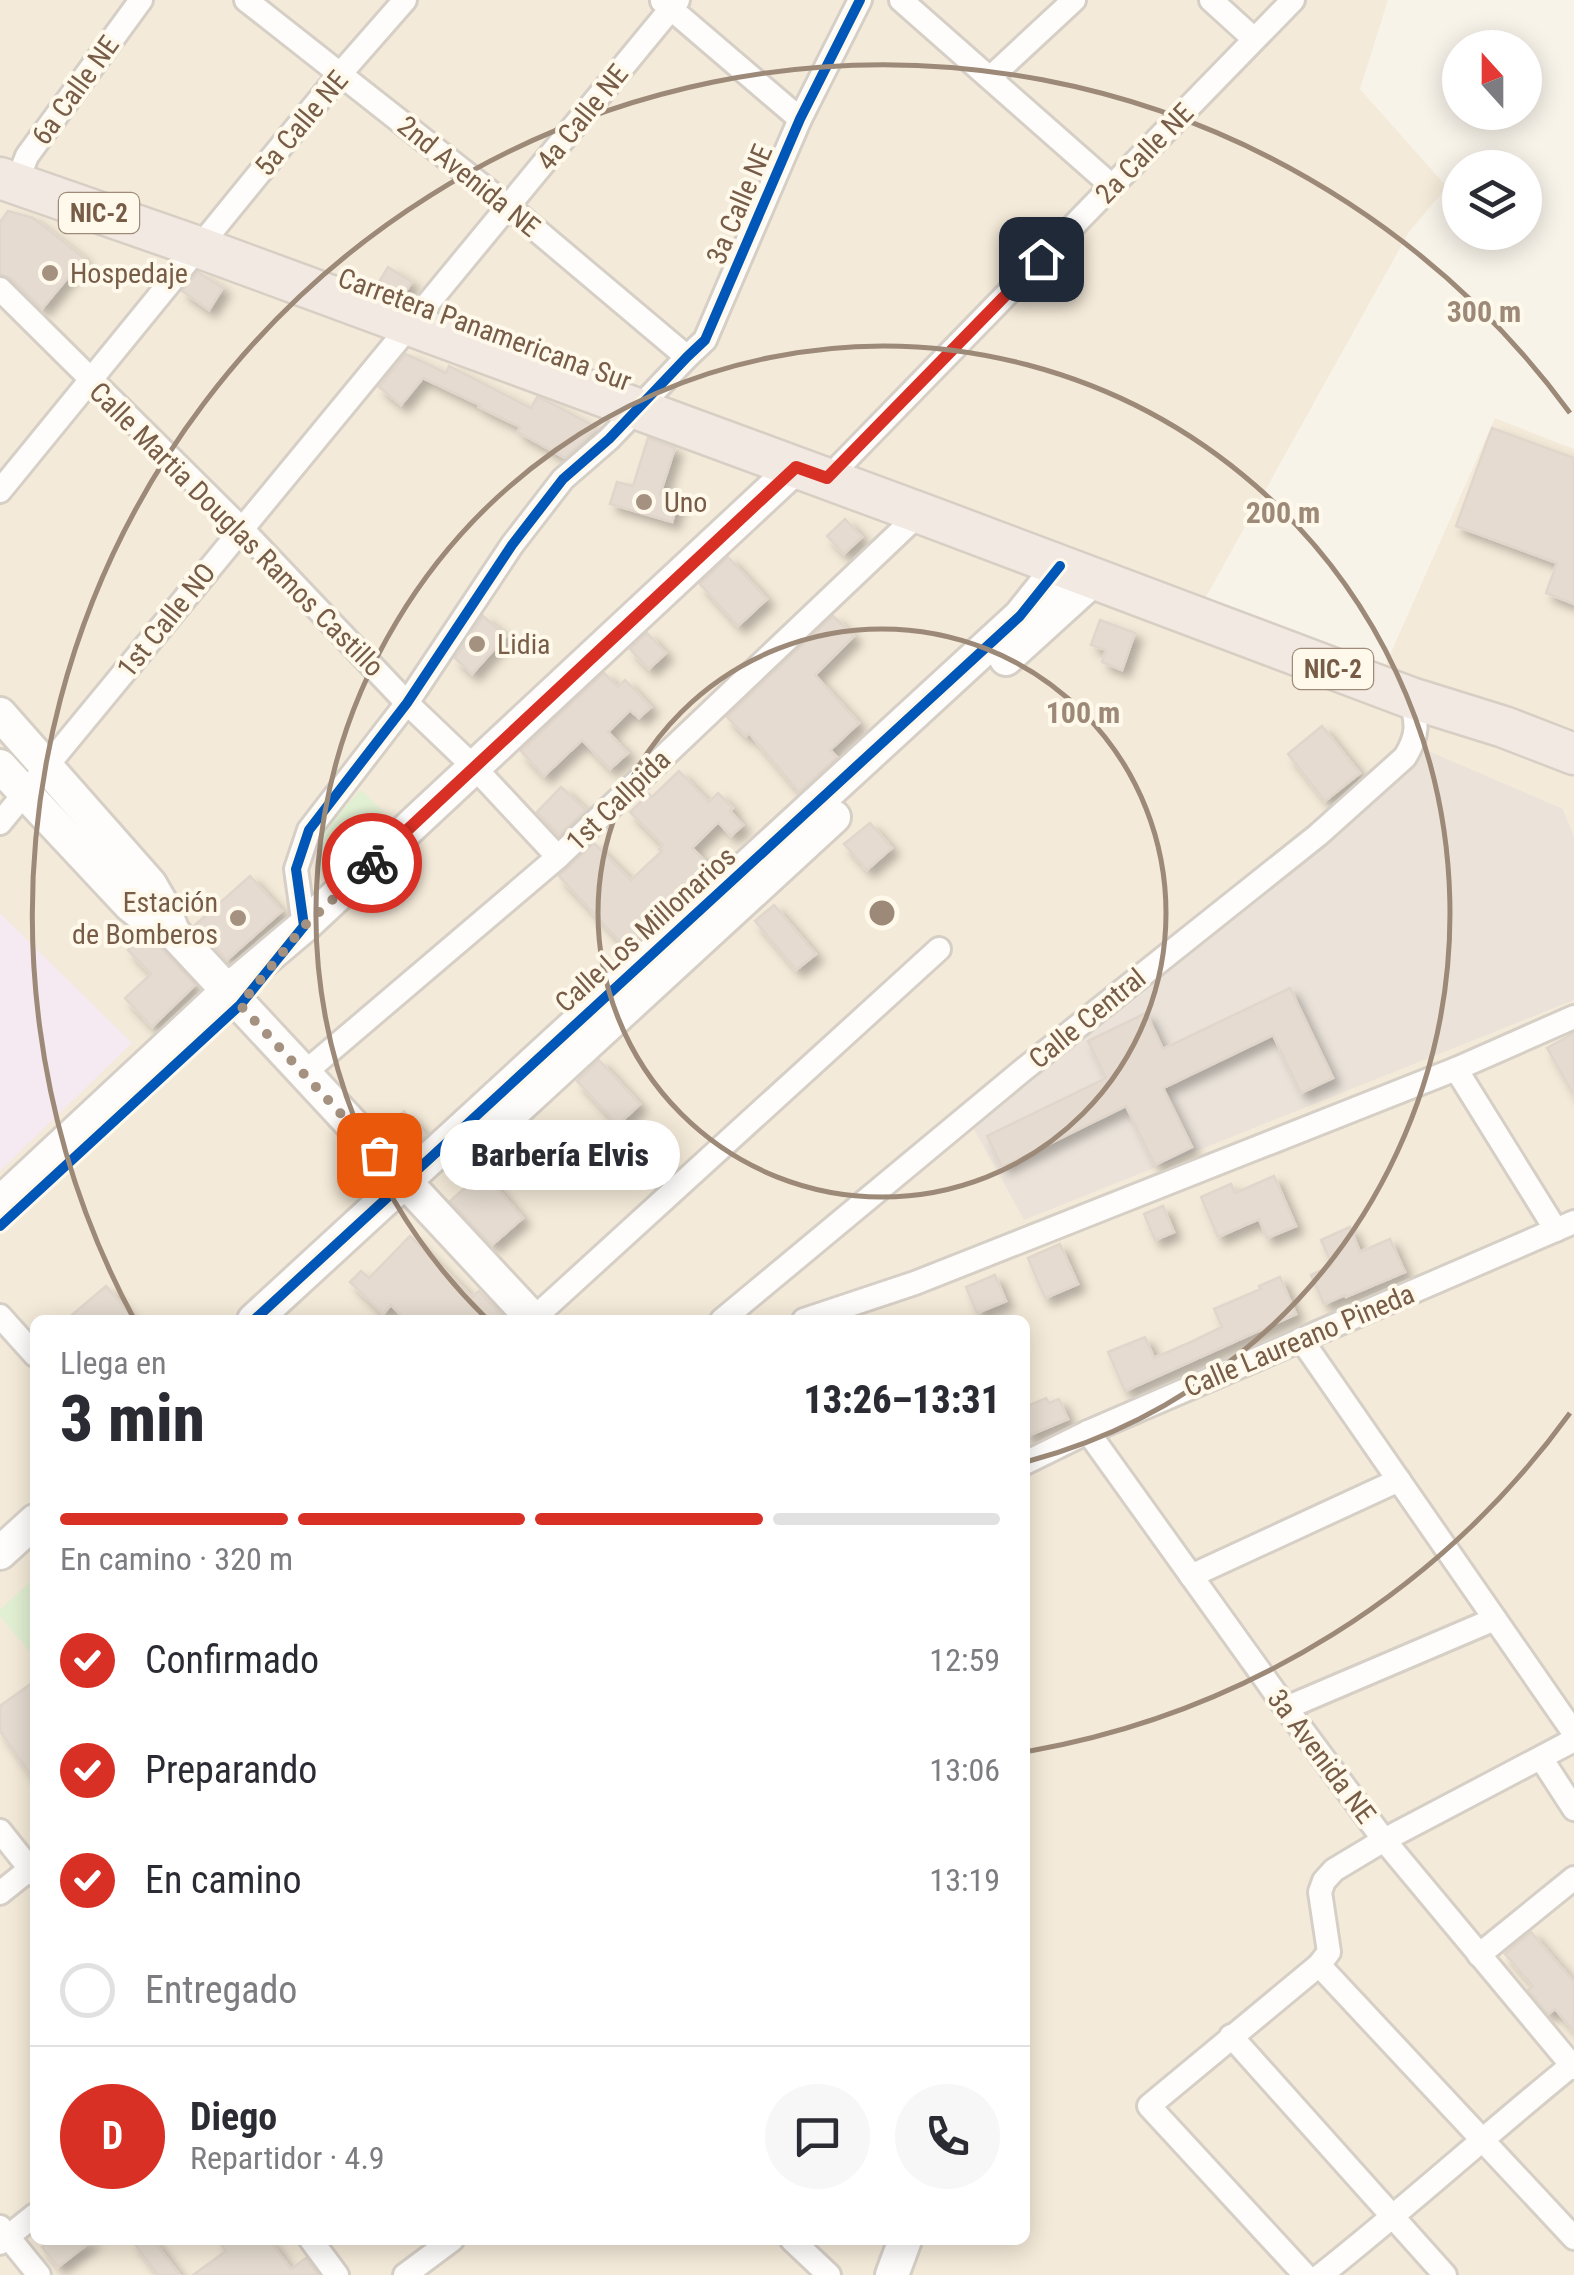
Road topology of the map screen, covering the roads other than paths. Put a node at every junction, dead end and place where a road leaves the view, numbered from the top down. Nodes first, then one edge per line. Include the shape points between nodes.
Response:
1 (246, 0) edge
2 (405, 0) edge
3 (860, 0) edge
4 (900, 0) edge
5 (1074, 0) edge
6 (1211, 0) edge
7 (1293, 0) edge
8 (670, 3) edge
9 (130, 4) edge
10 (1254, 39) junction
11 (342, 73) junction
12 (990, 78) junction
13 (800, 119) junction
14 (8, 181) edge
15 (1112, 186) junction
16 (508, 207) junction
17 (198, 247) junction
18 (0, 289) edge
19 (409, 325) junction
20 (686, 357) junction
21 (90, 380) junction
22 (638, 409) junction
23 (811, 473) junction
24 (0, 491) edge
25 (920, 513) junction
26 (242, 529) junction
27 (1077, 572) junction
28 (1411, 698) junction
29 (407, 702) junction
30 (0, 714) edge
31 (1574, 754) edge
32 (0, 766) edge
33 (46, 767) junction
34 (474, 768) junction
35 (24, 794) junction
36 (0, 823) edge
37 (558, 857) junction
38 (304, 926) junction
39 (173, 932) junction
40 (939, 949) dead end
41 (234, 998) junction
42 (1574, 1017) edge
43 (1456, 1069) junction
44 (304, 1074) junction
45 (412, 1190) junction
46 (0, 1202) edge
47 (0, 1226) edge
48 (1565, 1226) edge
49 (260, 1315) edge
50 (289, 1315) edge
51 (528, 1315) edge
52 (538, 1315) edge
53 (728, 1315) edge
54 (819, 1315) edge
55 (0, 1316) edge
56 (1302, 1338) junction
57 (30, 1349) edge
58 (1088, 1432) junction
59 (1030, 1461) edge
60 (1399, 1480) junction
61 (30, 1526) edge
62 (30, 1551) edge
63 (0, 1554) edge
64 (1191, 1576) junction
65 (0, 1578) edge
66 (1496, 1620) junction
67 (1286, 1708) junction
68 (1574, 1736) edge
69 (1542, 1758) junction
70 (1574, 1809) edge
71 (0, 1832) edge
72 (1384, 1840) junction
73 (30, 1867) edge
74 (30, 1872) edge
75 (1574, 1878) edge
76 (0, 1893) edge
77 (1479, 1955) junction
78 (1319, 1964) junction
79 (1231, 2036) junction
80 (1573, 2066) edge
81 (1482, 2139) junction
82 (30, 2218) edge
83 (1394, 2218) junction
84 (3, 2235) edge
85 (1574, 2238) edge
86 (315, 2245) edge
87 (445, 2245) edge
88 (797, 2245) edge
89 (903, 2245) edge
90 (40, 2275) edge
91 (337, 2275) edge
92 (405, 2275) edge
93 (829, 2275) edge
94 (892, 2275) edge
95 (1305, 2275) edge
96 (1322, 2275) edge
97 (1445, 2275) edge

1 - 11 street, 2nd Avenida NE
2 - 11 street, 5a Calle NE
3 - 13 street, 3a Calle NE
4 - 12 street
5 - 12 street
6 - 10 street
7 - 10 street, 2a Calle NE
8 - 13 street
8 - 16 street, 4a Calle NE
9 - 14 street, 6a Calle NE
10 - 15 street, 2a Calle NE
11 - 16 street, 2nd Avenida NE
11 - 17 street, 5a Calle NE
12 - 15 street
13 - 20 street, 3a Calle NE via 705,340
14 - 17 highway, Carretera Panamericana Sur / NIC-2
15 - 23 street, 2a Calle NE
16 - 19 street, 4a Calle NE
16 - 20 street, 2nd Avenida NE
17 - 19 highway, Carretera Panamericana Sur / NIC-2
17 - 21 street, 5a Calle NE
18 - 21 street, Calle Martia Douglas Ramos Castillo
19 - 22 highway, Carretera Panamericana Sur / NIC-2
19 - 26 street, 1st Calle NO
20 - 22 street, 3a Calle NE
21 - 24 street, 5a Calle NE
21 - 26 street, Calle Martia Douglas Ramos Castillo
22 - 23 highway, Carretera Panamericana Sur / NIC-2
22 - 29 street, 3a Calle NE via 563,479
23 - 25 highway, Carretera Panamericana Sur / NIC-2
23 - 34 street
25 - 27 highway, Carretera Panamericana Sur / NIC-2
25 - 37 street, 1st Callpida
26 - 29 street, Calle Martia Douglas Ramos Castillo
26 - 33 street, 1st Calle NO
27 - 28 highway, Carretera Panamericana Sur / NIC-2
27 - 45 street, Calle Los Millonarios
28 - 31 highway, Carretera Panamericana Sur / NIC-2
28 - 53 street, Calle Central via 1414,742 1376,783
29 - 34 street, Calle Martia Douglas Ramos Castillo
29 - 38 street, 3a Calle NE via 308,830 296,869
30 - 33 street
32 - 35 street
33 - 35 street, 1st Calle NO
33 - 39 street via 150,884
34 - 37 street, Calle Martia Douglas Ramos Castillo
34 - 38 street
35 - 36 street, 1st Calle NO
35 - 39 street via 130,905
37 - 44 street, 1st Callpida
38 - 41 street
39 - 41 street
40 - 52 street
41 - 44 street
41 - 46 street
41 - 47 street
42 - 43 street
43 - 48 street
43 - 54 street
44 - 45 street
45 - 49 street, Calle Los Millonarios
45 - 50 street, Calle Los Millonarios
45 - 51 street
48 - 56 street, Calle Laureano Pineda
55 - 57 street
56 - 58 street, Calle Laureano Pineda
56 - 60 street
58 - 59 street, Calle Laureano Pineda
58 - 64 street, 3a Avenida NE
60 - 64 street
60 - 66 street
61 - 63 street
62 - 65 street
64 - 67 street, 3a Avenida NE
66 - 67 street
66 - 68 street
67 - 72 street, 3a Avenida NE
68 - 69 street
69 - 70 street
69 - 72 street
71 - 73 street
72 - 77 street, 3a Avenida NE
72 - 78 street via 1324,1881 1329,1952
74 - 76 street
75 - 77 street
77 - 80 street, 3a Avenida NE
78 - 79 street
78 - 81 street
79 - 83 street
79 - 95 street via 1149,2106
80 - 81 street
81 - 83 street
81 - 85 street
82 - 84 street
83 - 96 street
83 - 97 street
84 - 90 street
86 - 91 street
87 - 92 street
88 - 93 street
89 - 94 street

